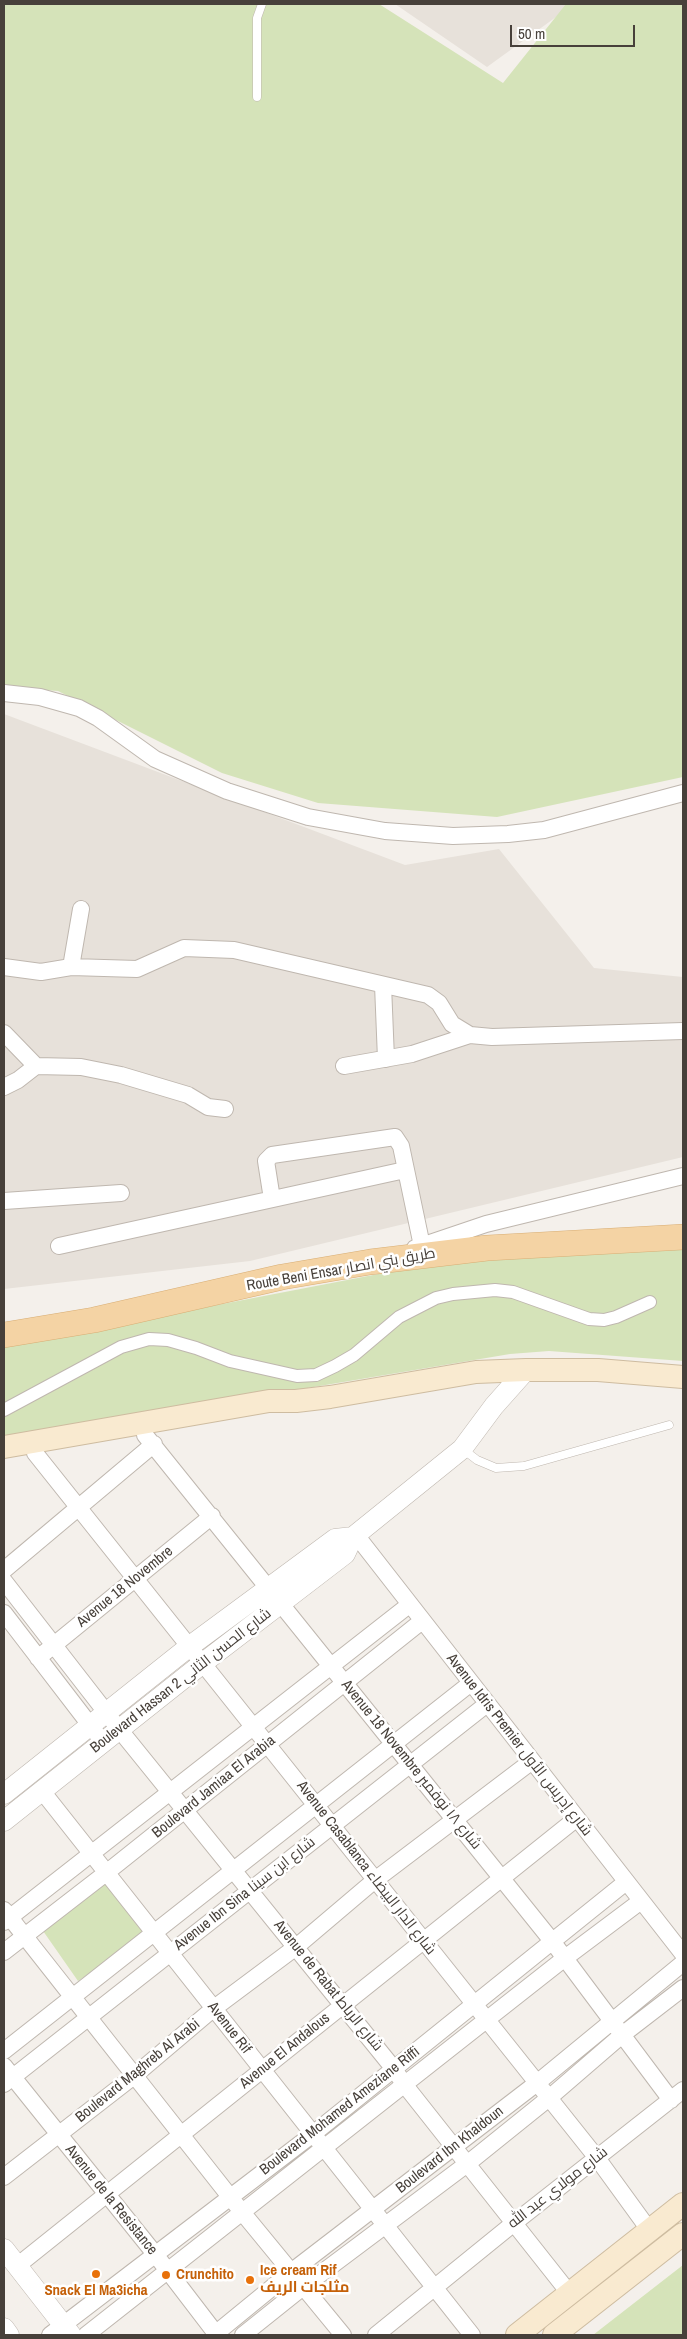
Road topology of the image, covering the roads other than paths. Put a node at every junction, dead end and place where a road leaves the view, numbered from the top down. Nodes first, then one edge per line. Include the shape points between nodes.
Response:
1 (262, 4) edge
2 (257, 97) dead end
3 (4, 693) edge
4 (683, 793) edge
5 (81, 909) dead end
6 (4, 967) edge
7 (71, 967) junction
8 (383, 985) junction
9 (683, 1031) edge
10 (4, 1034) edge
11 (470, 1035) junction
12 (386, 1059) junction
13 (36, 1066) junction
14 (344, 1066) dead end
15 (4, 1086) edge
16 (225, 1108) dead end
17 (406, 1170) junction
18 (683, 1176) edge
19 (121, 1193) dead end
20 (272, 1199) junction
21 (4, 1200) edge
22 (683, 1237) edge
23 (59, 1246) dead end
24 (422, 1246) junction
25 (370, 1262) junction
26 (650, 1302) dead end
27 (4, 1335) edge
28 (526, 1370) junction
29 (683, 1377) edge
30 (296, 1401) junction
31 (4, 1410) edge
32 (669, 1426) dead end
33 (150, 1440) junction
34 (4, 1447) edge
35 (462, 1448) junction
36 (35, 1453) junction
37 (4, 1458) edge
38 (79, 1507) junction
39 (212, 1516) junction
40 (355, 1536) junction
41 (4, 1570) edge
42 (136, 1578) junction
43 (4, 1581) edge
44 (275, 1596) junction
45 (409, 1605) junction
46 (4, 1614) edge
47 (422, 1621) junction
48 (54, 1645) junction
49 (190, 1646) junction
50 (38, 1658) junction
51 (203, 1662) junction
52 (332, 1666) junction
53 (345, 1682) junction
54 (471, 1683) junction
55 (487, 1704) junction
56 (106, 1712) junction
57 (90, 1725) junction
58 (254, 1726) junction
59 (119, 1729) junction
60 (103, 1742) junction
61 (268, 1744) junction
62 (394, 1744) junction
63 (532, 1762) junction
64 (410, 1764) junction
65 (42, 1791) junction
66 (171, 1792) junction
67 (4, 1794) edge
68 (316, 1805) junction
69 (186, 1810) junction
70 (577, 1818) junction
71 (455, 1820) junction
72 (4, 1821) edge
73 (332, 1825) junction
74 (92, 1854) junction
75 (234, 1869) junction
76 (106, 1873) junction
77 (501, 1878) junction
78 (375, 1880) junction
79 (626, 1882) junction
80 (250, 1890) junction
81 (641, 1901) junction
82 (6, 1917) edge
83 (154, 1933) junction
84 (24, 1936) junction
85 (424, 1940) junction
86 (552, 1941) junction
87 (296, 1947) junction
88 (4, 1952) edge
89 (170, 1953) junction
90 (683, 1954) edge
91 (565, 1958) junction
92 (683, 1963) edge
93 (683, 1988) edge
94 (72, 1997) junction
95 (475, 2005) junction
96 (342, 2006) junction
97 (213, 2009) junction
98 (88, 2018) junction
99 (487, 2019) junction
100 (612, 2022) junction
101 (622, 2035) junction
102 (4, 2051) edge
103 (394, 2069) junction
104 (262, 2070) junction
105 (7, 2076) edge
106 (134, 2076) junction
107 (537, 2083) junction
108 (404, 2084) junction
109 (677, 2095) edge
110 (549, 2098) junction
111 (313, 2134) junction
112 (58, 2135) junction
113 (181, 2135) junction
114 (454, 2148) junction
115 (324, 2149) junction
116 (597, 2158) junction
117 (467, 2164) junction
118 (4, 2177) edge
119 (106, 2195) junction
120 (230, 2198) junction
121 (683, 2204) edge
122 (373, 2210) junction
123 (242, 2212) junction
124 (514, 2223) junction
125 (384, 2226) junction
126 (650, 2231) junction
127 (683, 2234) edge
128 (4, 2249) edge
129 (155, 2254) junction
130 (17, 2266) junction
131 (168, 2271) junction
132 (291, 2272) junction
133 (303, 2287) junction
134 (435, 2288) junction
135 (570, 2294) junction
136 (4, 2328) edge
137 (61, 2332) edge
138 (9, 2335) edge
139 (86, 2335) edge
140 (216, 2335) edge
141 (243, 2335) edge
142 (343, 2335) edge
143 (376, 2335) edge
144 (472, 2335) edge
145 (517, 2335) edge
146 (554, 2335) edge

1 - 2 lane via 258,18
3 - 4 street via 40,697 79,708 155,759 227,791 308,817 385,831 453,836 544,830
5 - 7 street
6 - 7 street via 41,972
7 - 8 street via 137,969 184,948 234,950
8 - 11 street via 428,995 439,1003 452,1024
8 - 12 street
9 - 11 street
10 - 13 street
11 - 12 street
12 - 14 street
13 - 15 street
13 - 16 street via 81,1068 115,1074 188,1095 208,1107
17 - 20 street
17 - 20 street via 401,1146 395,1137 272,1155 266,1161
17 - 24 street
18 - 24 street via 486,1224
19 - 21 street
20 - 23 street
22 - 25 main road, Route Beni Ensar طريق بني انصار via 487,1248
24 - 25 street
25 - 27 main road, Route Beni Ensar طريق بني انصار via 282,1277 94,1320
26 - 31 street via 604,1320 589,1319 512,1292 495,1290 452,1294 436,1298 399,1317 354,1355 316,1375 297,1376 230,1361 168,1340 149,1340 121,1347
28 - 29 main road via 598,1370
28 - 30 main road via 476,1372
28 - 35 street, Boulevard Hassan 2 شارع الحسن الثاني
30 - 33 main road via 271,1412
30 - 34 main road via 269,1400
32 - 35 lane via 524,1466 496,1468 477,1460
33 - 36 main road
33 - 38 street
33 - 39 street, Avenue 18 Novembre شارع ١٨ نوفمبر
35 - 40 street, Boulevard Hassan 2 شارع الحسن الثاني
36 - 37 main road
36 - 38 street, Avenue Casablanca شارع الدار البيضاء
38 - 41 street
38 - 42 street, Avenue Casablanca شارع الدار البيضاء
39 - 42 street, Avenue 18 Novembre
39 - 44 street, Avenue 18 Novembre شارع ١٨ نوفمبر
40 - 44 street, Boulevard Hassan 2 شارع الحسن الثاني via 345,1554
40 - 45 street, Avenue Idris Premier شارع إدريس الأول
42 - 48 street, Avenue 18 Novembre
42 - 49 street, Avenue Casablanca شارع الدار البيضاء
43 - 48 street, Avenue de Rabat شارع الرباط
44 - 49 street, Boulevard Hassan 2 شارع الحسن الثاني
44 - 51 street, Boulevard Hassan 2 شارع الحسن الثاني
44 - 52 street, Avenue 18 Novembre شارع ١٨ نوفمبر
45 - 47 street, Avenue Idris Premier شارع إدريس الأول
45 - 52 street, Boulevard Jamiaa El Arabia
46 - 50 street
47 - 53 street, Boulevard Jamiaa El Arabia
47 - 54 street, Avenue Idris Premier شارع إدريس الأول
48 - 50 street, Avenue 18 Novembre
48 - 56 street, Avenue de Rabat شارع الرباط
49 - 51 street, Avenue Casablanca شارع الدار البيضاء
49 - 56 street, Boulevard Hassan 2 شارع الحسن الثاني
50 - 57 street
51 - 58 street, Avenue Casablanca شارع الدار البيضاء
51 - 59 street, Boulevard Hassan 2 شارع الحسن الثاني
52 - 53 street, Avenue 18 Novembre شارع ١٨ نوفمبر
52 - 58 street, Boulevard Jamiaa El Arabia
53 - 61 street, Boulevard Jamiaa El Arabia
53 - 62 street, Avenue 18 Novembre شارع ١٨ نوفمبر
54 - 55 street, Avenue Idris Premier شارع إدريس الأول
54 - 62 street, Avenue Ibn Sina شارع ابن سينا
55 - 63 street, Avenue Idris Premier شارع إدريس الأول
55 - 64 street, Avenue Ibn Sina شارع ابن سينا
56 - 57 street, Boulevard Hassan 2 شارع الحسن الثاني
56 - 59 street, Avenue de Rabat شارع الرباط
57 - 60 street
57 - 67 street, Boulevard Hassan 2 شارع الحسن الثاني
58 - 61 street, Avenue Casablanca شارع الدار البيضاء
58 - 66 street, Boulevard Jamiaa El Arabia
59 - 60 street, Boulevard Hassan 2 شارع الحسن الثاني
59 - 66 street, Avenue de Rabat شارع الرباط
60 - 65 street, Boulevard Hassan 2 شارع الحسن الثاني
61 - 68 street, Avenue Casablanca شارع الدار البيضاء
61 - 69 street, Boulevard Jamiaa El Arabia
62 - 64 street, Avenue 18 Novembre شارع ١٨ نوفمبر
62 - 68 street, Avenue Ibn Sina شارع ابن سينا
63 - 70 street, Avenue Idris Premier شارع إدريس الأول
63 - 71 street, Boulevard Maghreb Al Arabi
64 - 71 street, Avenue 18 Novembre شارع ١٨ نوفمبر
64 - 73 street, Avenue Ibn Sina شارع ابن سينا
65 - 72 street, Boulevard Hassan 2 شارع الحسن الثاني
65 - 74 street, Avenue Rif
66 - 69 street, Avenue de Rabat شارع الرباط
66 - 74 street, Boulevard Jamiaa El Arabia
68 - 73 street, Avenue Casablanca شارع الدار البيضاء
68 - 75 street, Avenue Ibn Sina شارع ابن سينا
69 - 75 street, Avenue de Rabat شارع الرباط
69 - 76 street, Boulevard Jamiaa El Arabia
70 - 77 street, Avenue El Andalous
70 - 79 street, Avenue Idris Premier شارع إدريس الأول
71 - 77 street, Avenue 18 Novembre شارع ١٨ نوفمبر
71 - 78 street, Boulevard Maghreb Al Arabi
73 - 78 street, Avenue Casablanca شارع الدار البيضاء
73 - 80 street, Avenue Ibn Sina شارع ابن سينا
74 - 76 street, Avenue Rif
74 - 82 street, Boulevard Jamiaa El Arabia
75 - 80 street, Avenue de Rabat شارع الرباط
75 - 83 street, Avenue Ibn Sina شارع ابن سينا
76 - 83 street, Avenue Rif
76 - 84 street, Boulevard Jamiaa El Arabia
77 - 85 street, Avenue El Andalous
77 - 86 street, Avenue 18 Novembre شارع ١٨ نوفمبر
78 - 85 street, Avenue Casablanca شارع الدار البيضاء
78 - 87 street, Boulevard Maghreb Al Arabi
79 - 81 street, Avenue Idris Premier شارع إدريس الأول
79 - 86 street, Boulevard Mohamed Ameziane Riffi
80 - 87 street, Avenue de Rabat شارع الرباط
80 - 89 street, Avenue Ibn Sina شارع ابن سينا
81 - 90 street, Avenue Idris Premier شارع إدريس الأول
81 - 91 street, Boulevard Mohamed Ameziane Riffi
82 - 84 street
83 - 89 street, Avenue Rif
83 - 94 street, Avenue Ibn Sina شارع ابن سينا
84 - 88 street, Boulevard Jamiaa El Arabia
84 - 94 street
85 - 95 street, Avenue Casablanca شارع الدار البيضاء
85 - 96 street, Avenue El Andalous
86 - 91 street, Avenue 18 Novembre شارع ١٨ نوفمبر
86 - 95 street, Boulevard Mohamed Ameziane Riffi
87 - 96 street, Avenue de Rabat شارع الرباط
87 - 97 street, Boulevard Maghreb Al Arabi
89 - 97 street, Avenue Rif
89 - 98 street, Avenue Ibn Sina شارع ابن سينا
91 - 99 street, Boulevard Mohamed Ameziane Riffi
91 - 100 street, Avenue 18 Novembre شارع ١٨ نوفمبر
92 - 100 street, Boulevard Ibn Khaldoun
93 - 101 street, Boulevard Ibn Khaldoun
94 - 98 street
94 - 102 street, Avenue Ibn Sina شارع ابن سينا
95 - 99 street, Avenue Casablanca شارع الدار البيضاء
95 - 103 street, Boulevard Mohamed Ameziane Riffi
96 - 103 street, Avenue de Rabat شارع الرباط
96 - 104 street, Avenue El Andalous
97 - 104 street, Avenue Rif
97 - 106 street, Boulevard Maghreb Al Arabi
98 - 105 street, Avenue Ibn Sina شارع ابن سينا
98 - 106 street
99 - 107 street, Avenue Casablanca شارع الدار البيضاء
99 - 108 street, Boulevard Mohamed Ameziane Riffi
100 - 101 street, Avenue 18 Novembre شارع ١٨ نوفمبر
100 - 107 street, Boulevard Ibn Khaldoun
101 - 109 street, Avenue 18 Novembre شارع ١٨ نوفمبر
101 - 110 street, Boulevard Ibn Khaldoun
103 - 108 street, Avenue de Rabat شارع الرباط
103 - 111 street, Boulevard Mohamed Ameziane Riffi
104 - 111 street, Avenue Rif
104 - 113 street, Avenue El Andalous
105 - 112 street, Avenue de la Resistance
106 - 112 street, Boulevard Maghreb Al Arabi
106 - 113 street
107 - 110 street, Avenue Casablanca شارع الدار البيضاء
107 - 114 street, Boulevard Ibn Khaldoun
108 - 114 street, Avenue de Rabat شارع الرباط
108 - 115 street, Boulevard Mohamed Ameziane Riffi
109 - 116 street, شارع مولاي عبد الله
110 - 116 street, Avenue Casablanca شارع الدار البيضاء
110 - 117 street, Boulevard Ibn Khaldoun
111 - 115 street, Avenue Rif
111 - 120 street, Boulevard Mohamed Ameziane Riffi
112 - 118 street, Boulevard Maghreb Al Arabi
112 - 119 street, Avenue de la Resistance
113 - 119 street, Avenue El Andalous
113 - 120 street
114 - 117 street, Avenue de Rabat شارع الرباط
114 - 122 street, Boulevard Ibn Khaldoun
115 - 122 street, Avenue Rif
115 - 123 street, Boulevard Mohamed Ameziane Riffi
116 - 124 street, شارع مولاي عبد الله
116 - 126 street, Avenue Casablanca شارع الدار البيضاء
117 - 124 street, Avenue de Rabat شارع الرباط
117 - 125 street, Boulevard Ibn Khaldoun
119 - 129 street, Avenue de la Resistance
119 - 130 street, Avenue El Andalous
120 - 123 street
120 - 129 street, Boulevard Mohamed Ameziane Riffi
121 - 126 main road
122 - 125 street, Avenue Rif
122 - 132 street, Boulevard Ibn Khaldoun
123 - 131 street, Boulevard Mohamed Ameziane Riffi
123 - 132 street
124 - 134 street, شارع مولاي عبد الله
124 - 135 street, Avenue de Rabat شارع الرباط
125 - 133 street, Boulevard Ibn Khaldoun
125 - 134 street, Avenue Rif
126 - 135 main road
127 - 146 main road
128 - 130 street
129 - 131 street, Avenue de la Resistance
129 - 137 street, Boulevard Mohamed Ameziane Riffi
130 - 137 street
131 - 139 street, Boulevard Mohamed Ameziane Riffi
131 - 140 street, Avenue de la Resistance
132 - 133 street
132 - 140 street, Boulevard Ibn Khaldoun
133 - 141 street, Boulevard Ibn Khaldoun
133 - 142 street
134 - 143 street, شارع مولاي عبد الله
134 - 144 street, Avenue Rif
135 - 145 main road
136 - 138 street

